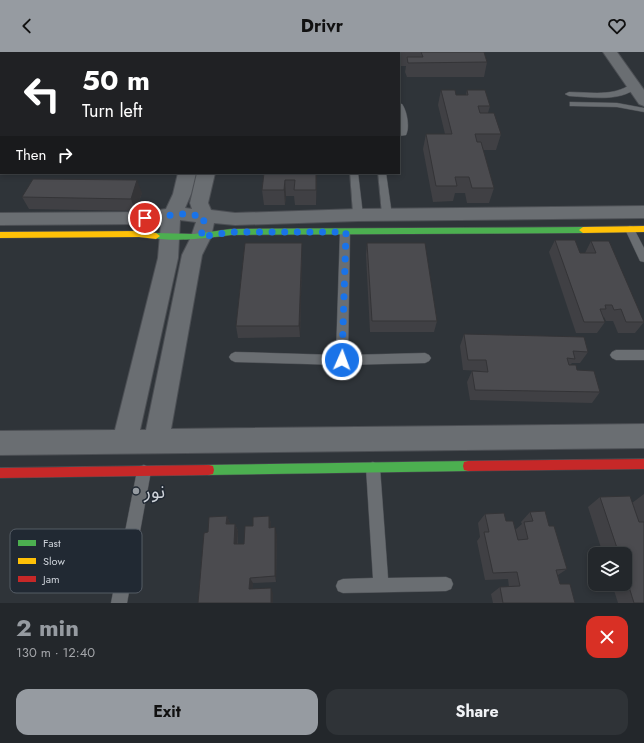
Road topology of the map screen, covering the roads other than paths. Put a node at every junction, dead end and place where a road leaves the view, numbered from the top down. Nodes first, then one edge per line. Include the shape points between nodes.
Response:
1 (610, 52) edge
2 (634, 86) junction
3 (644, 101) edge
4 (573, 104) junction
5 (400, 108) edge
6 (644, 110) edge
7 (577, 113) dead end
8 (400, 134) edge
9 (187, 174) edge
10 (206, 174) edge
11 (354, 174) edge
12 (382, 174) edge
13 (644, 212) edge
14 (358, 215) junction
15 (387, 215) junction
16 (172, 216) junction
17 (203, 216) junction
18 (0, 219) edge
19 (630, 229) junction
20 (644, 229) edge
21 (346, 232) junction
22 (0, 235) edge
23 (201, 237) junction
24 (168, 238) junction
25 (644, 258) edge
26 (616, 355) dead end
27 (644, 355) edge
28 (235, 357) dead end
29 (425, 358) dead end
30 (342, 360) junction
31 (644, 436) edge
32 (125, 442) junction
33 (156, 442) junction
34 (0, 443) edge
35 (644, 464) edge
36 (373, 468) junction
37 (144, 471) junction
38 (0, 473) edge
39 (133, 529) edge
40 (446, 584) dead end
41 (380, 585) junction
42 (343, 586) dead end
43 (121, 593) edge
44 (119, 603) edge

1 - 2 street
2 - 3 street
2 - 4 lane via 612,94 567,91
4 - 6 lane via 617,105
4 - 7 lane
5 - 8 lane via 404,130
9 - 16 street via 182,194
10 - 17 street via 199,203
11 - 14 lane
12 - 15 lane
13 - 15 street
14 - 15 street
14 - 17 street via 235,219
16 - 17 street
16 - 18 street
16 - 24 street
17 - 23 street
19 - 20 street
19 - 21 street
19 - 25 lane
21 - 23 street via 231,232
21 - 30 lane
22 - 24 street via 139,234
23 - 24 street
23 - 33 street via 192,255
24 - 32 street via 170,251
26 - 27 lane
28 - 30 lane
29 - 30 lane
31 - 33 street
32 - 33 street
32 - 34 street
35 - 36 street
36 - 37 street
36 - 41 lane
37 - 38 street
37 - 39 lane
40 - 41 lane
41 - 42 lane
43 - 44 lane

